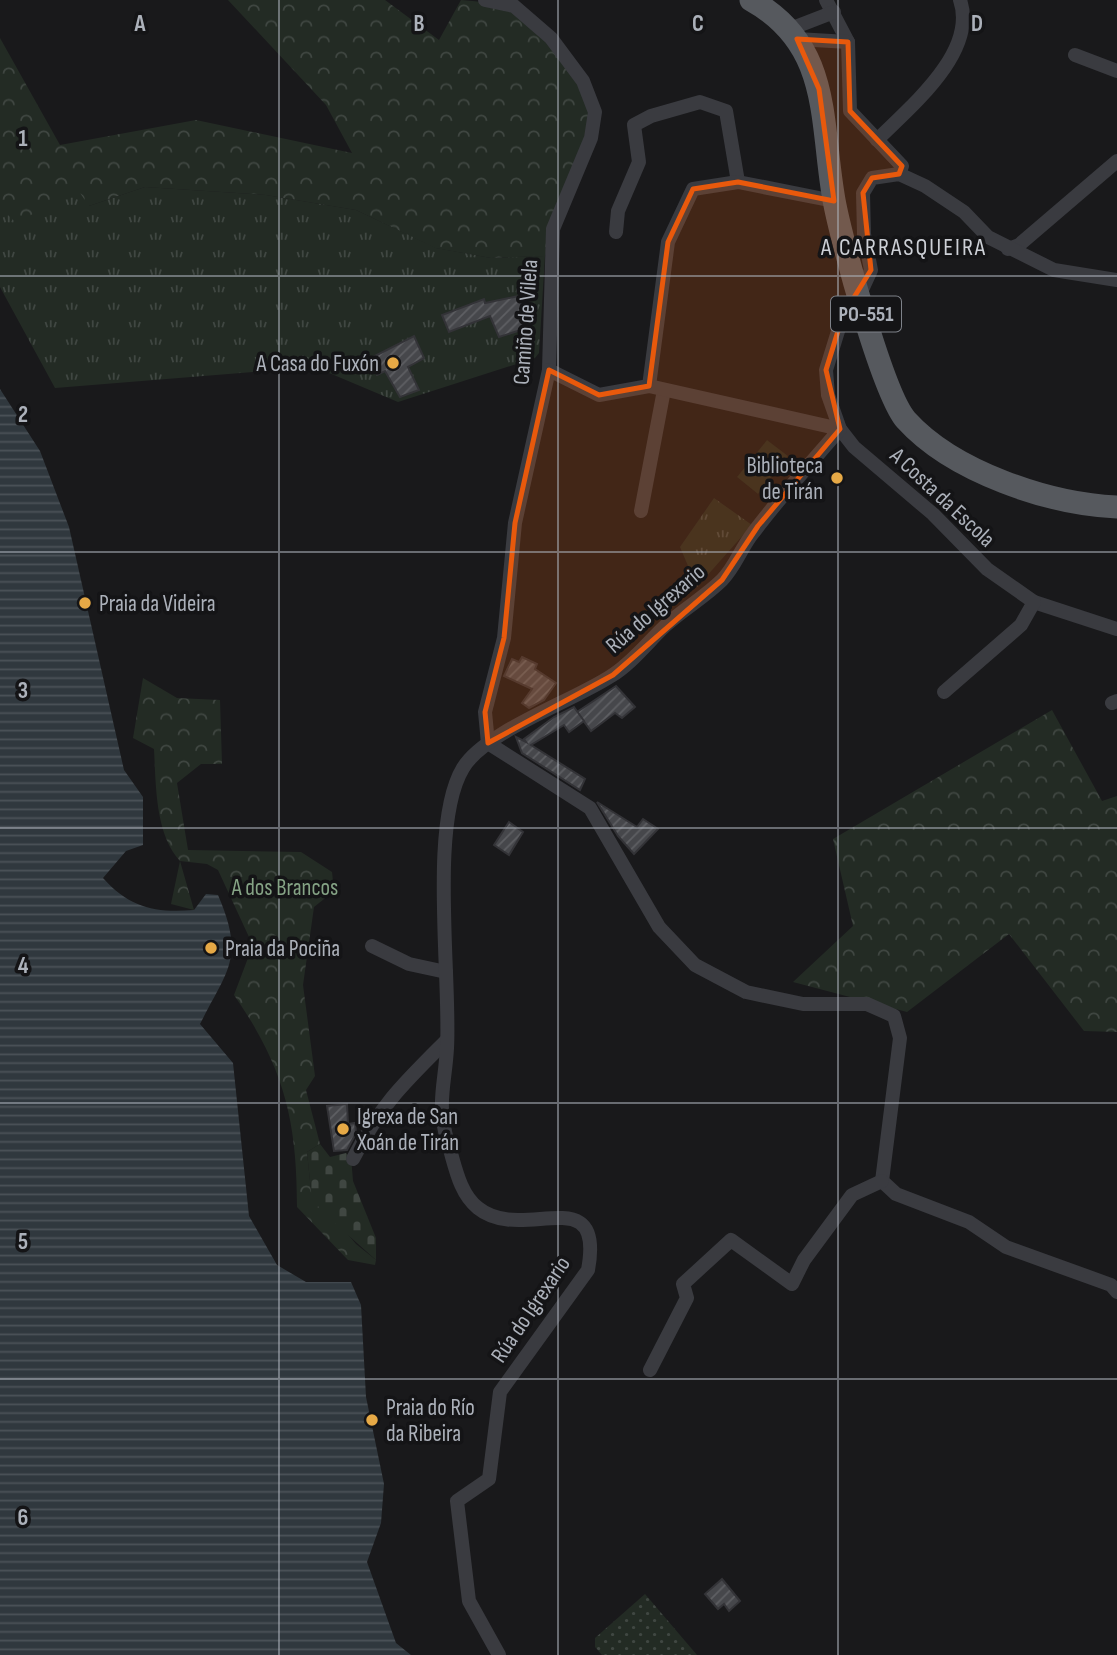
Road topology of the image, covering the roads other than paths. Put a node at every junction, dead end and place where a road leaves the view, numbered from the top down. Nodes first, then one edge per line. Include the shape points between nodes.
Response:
1 (485, 0) edge
2 (751, 0) edge
3 (960, 0) edge
4 (830, 6) edge
5 (794, 34) junction
6 (848, 42) junction
7 (1075, 55) dead end
8 (1117, 71) edge
9 (877, 140) junction
10 (1117, 160) edge
11 (900, 174) junction
12 (738, 182) junction
13 (834, 201) junction
14 (616, 232) dead end
15 (1008, 249) junction
16 (1117, 280) edge
17 (860, 294) junction
18 (549, 370) junction
19 (649, 386) junction
20 (664, 390) junction
21 (840, 429) junction
22 (1117, 507) edge
23 (641, 511) dead end
24 (1034, 601) junction
25 (1117, 629) edge
26 (944, 692) dead end
27 (488, 743) junction
28 (372, 946) dead end
29 (446, 972) junction
30 (447, 1040) junction
31 (353, 1159) dead end
32 (882, 1181) junction
33 (1117, 1292) edge
34 (650, 1370) dead end
35 (499, 1655) edge

1 - 18 street, Camiño de Vilela via 514,6 551,38 583,80 595,113 591,138 554,229
2 - 5 main road, PO-551
3 - 9 street via 964,13 954,52 936,80
4 - 5 street
4 - 6 street
5 - 6 street
5 - 13 main road, PO-551 via 808,54 819,89
6 - 9 street via 850,111
7 - 8 street
9 - 11 street via 902,166
10 - 15 street via 1019,246
11 - 15 street via 964,212 988,237
11 - 17 street, A Costa da Escola via 872,178 863,193 871,270
12 - 13 street
12 - 14 street via 726,111 700,102 651,116 634,125 639,162 618,211
12 - 19 street via 693,189 668,242
13 - 17 main road, PO-551
15 - 16 street via 1054,270
17 - 21 street, A Costa da Escola via 843,315 826,370 828,395
17 - 22 main road, PO-551 via 893,395 905,419 930,440 965,462 1050,498
18 - 19 street via 598,395
18 - 27 street, Camiño de Vilela via 515,523 504,638 485,712
19 - 20 street
20 - 21 street
20 - 23 street
21 - 24 street, A Costa da Escola via 987,569
21 - 27 street, Rúa do Igrexario via 758,526 722,580 613,675
24 - 25 street, A Costa da Escola
24 - 26 street via 1021,625
27 - 29 street, Rúa do Igrexario via 463,768 454,787 446,834
27 - 32 street via 590,807 659,927 695,965 746,992 803,1004 867,1004 894,1016 900,1038
28 - 29 street via 400,960
29 - 30 street, Rúa do Igrexario
30 - 31 street via 398,1087
30 - 35 street, Rúa do Igrexario via 440,1087 442,1115 463,1190 477,1207 509,1222 568,1217 580,1221 589,1231 592,1252 589,1270 500,1392 489,1479 457,1500 469,1601
32 - 33 street via 896,1194 969,1223 1006,1247 1111,1285
32 - 34 street via 852,1195 792,1284 732,1240 683,1284 687,1298

